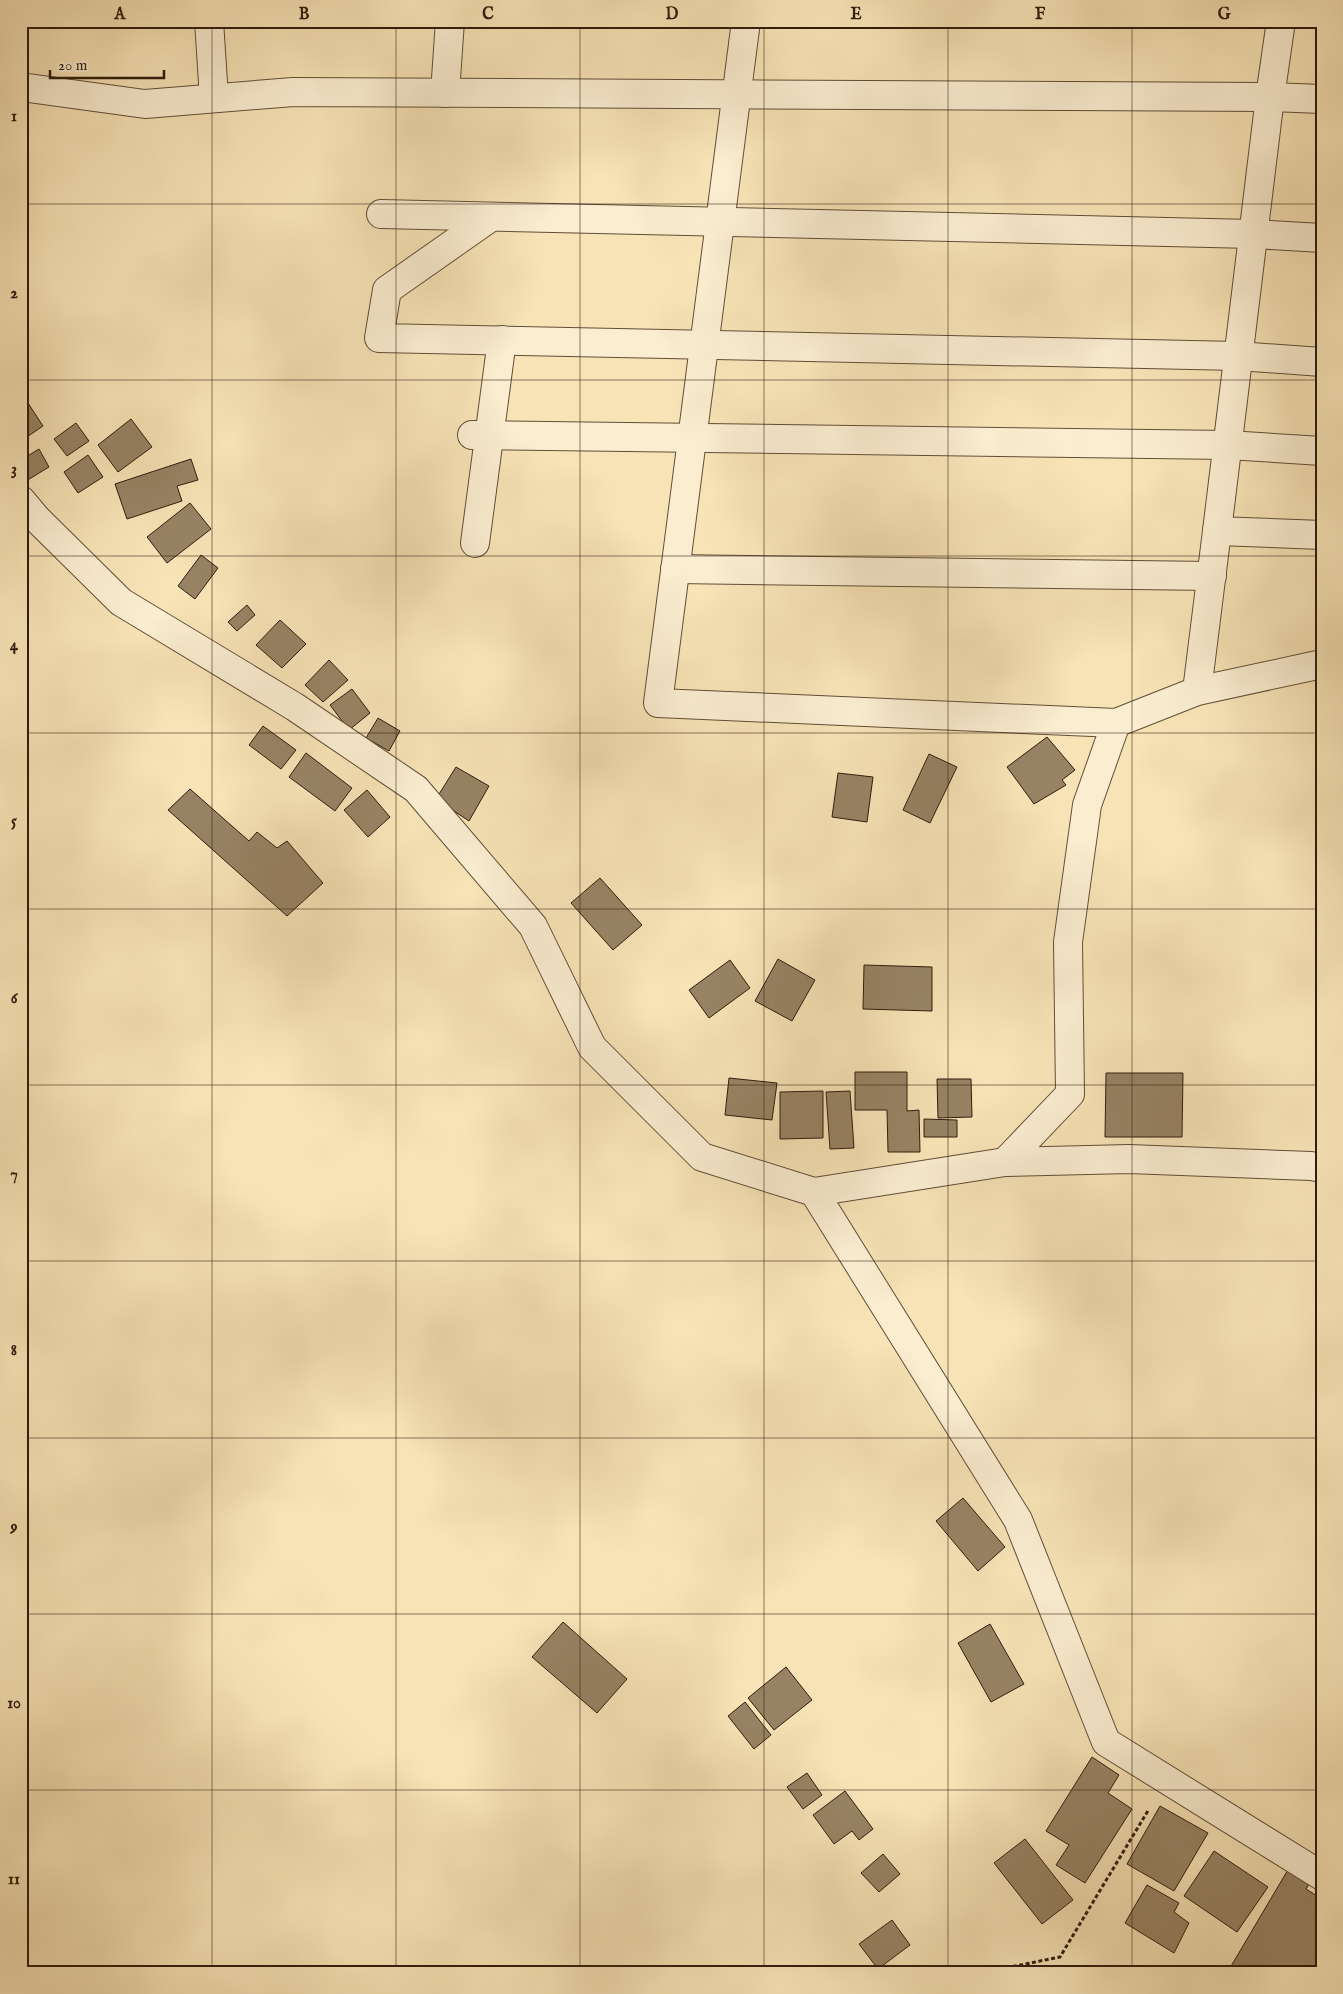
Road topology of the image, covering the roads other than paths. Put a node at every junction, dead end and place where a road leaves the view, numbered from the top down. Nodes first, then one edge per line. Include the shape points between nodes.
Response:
1 (209, 21) edge
2 (450, 21) edge
3 (746, 21) edge
4 (1281, 21) edge
5 (21, 87) edge
6 (445, 93) junction
7 (735, 94) junction
8 (1270, 96) junction
9 (214, 98) junction
10 (1322, 99) edge
11 (381, 214) dead end
12 (491, 217) junction
13 (719, 222) junction
14 (1254, 234) junction
15 (1322, 238) edge
16 (502, 340) junction
17 (704, 344) junction
18 (1238, 356) junction
19 (1322, 362) edge
20 (480, 435) junction
21 (692, 438) junction
22 (1228, 445) junction
23 (1322, 451) edge
24 (21, 500) edge
25 (1217, 531) junction
26 (1322, 535) edge
27 (475, 543) dead end
28 (675, 569) junction
29 (1212, 576) junction
30 (1322, 664) edge
31 (1197, 691) junction
32 (1116, 723) junction
33 (1005, 1162) junction
34 (1322, 1168) edge
35 (814, 1192) junction
36 (1322, 1876) edge

1 - 9 street
2 - 6 street
3 - 7 street
4 - 8 street
5 - 9 street via 145,104
6 - 7 street
6 - 9 street via 293,92
7 - 8 street
7 - 13 street
8 - 10 street
8 - 14 street
11 - 12 street
12 - 13 street
12 - 16 street via 387,290 379,338
13 - 14 street
13 - 17 street
14 - 15 street
14 - 18 street
16 - 17 street
16 - 20 street
17 - 18 street
17 - 21 street
18 - 19 street
18 - 22 street
20 - 21 street
20 - 27 street
21 - 22 street
21 - 28 street
22 - 23 street
22 - 25 street
24 - 35 street via 37,520 121,602 295,707 416,789 533,926 592,1047 702,1156
25 - 26 street
25 - 29 street
28 - 29 street
28 - 32 street via 658,703
29 - 31 street
30 - 31 street
31 - 32 street
32 - 33 street via 1087,805 1068,942 1070,1094
33 - 34 street via 1129,1160
33 - 35 street
35 - 36 street via 1018,1520 1106,1742

